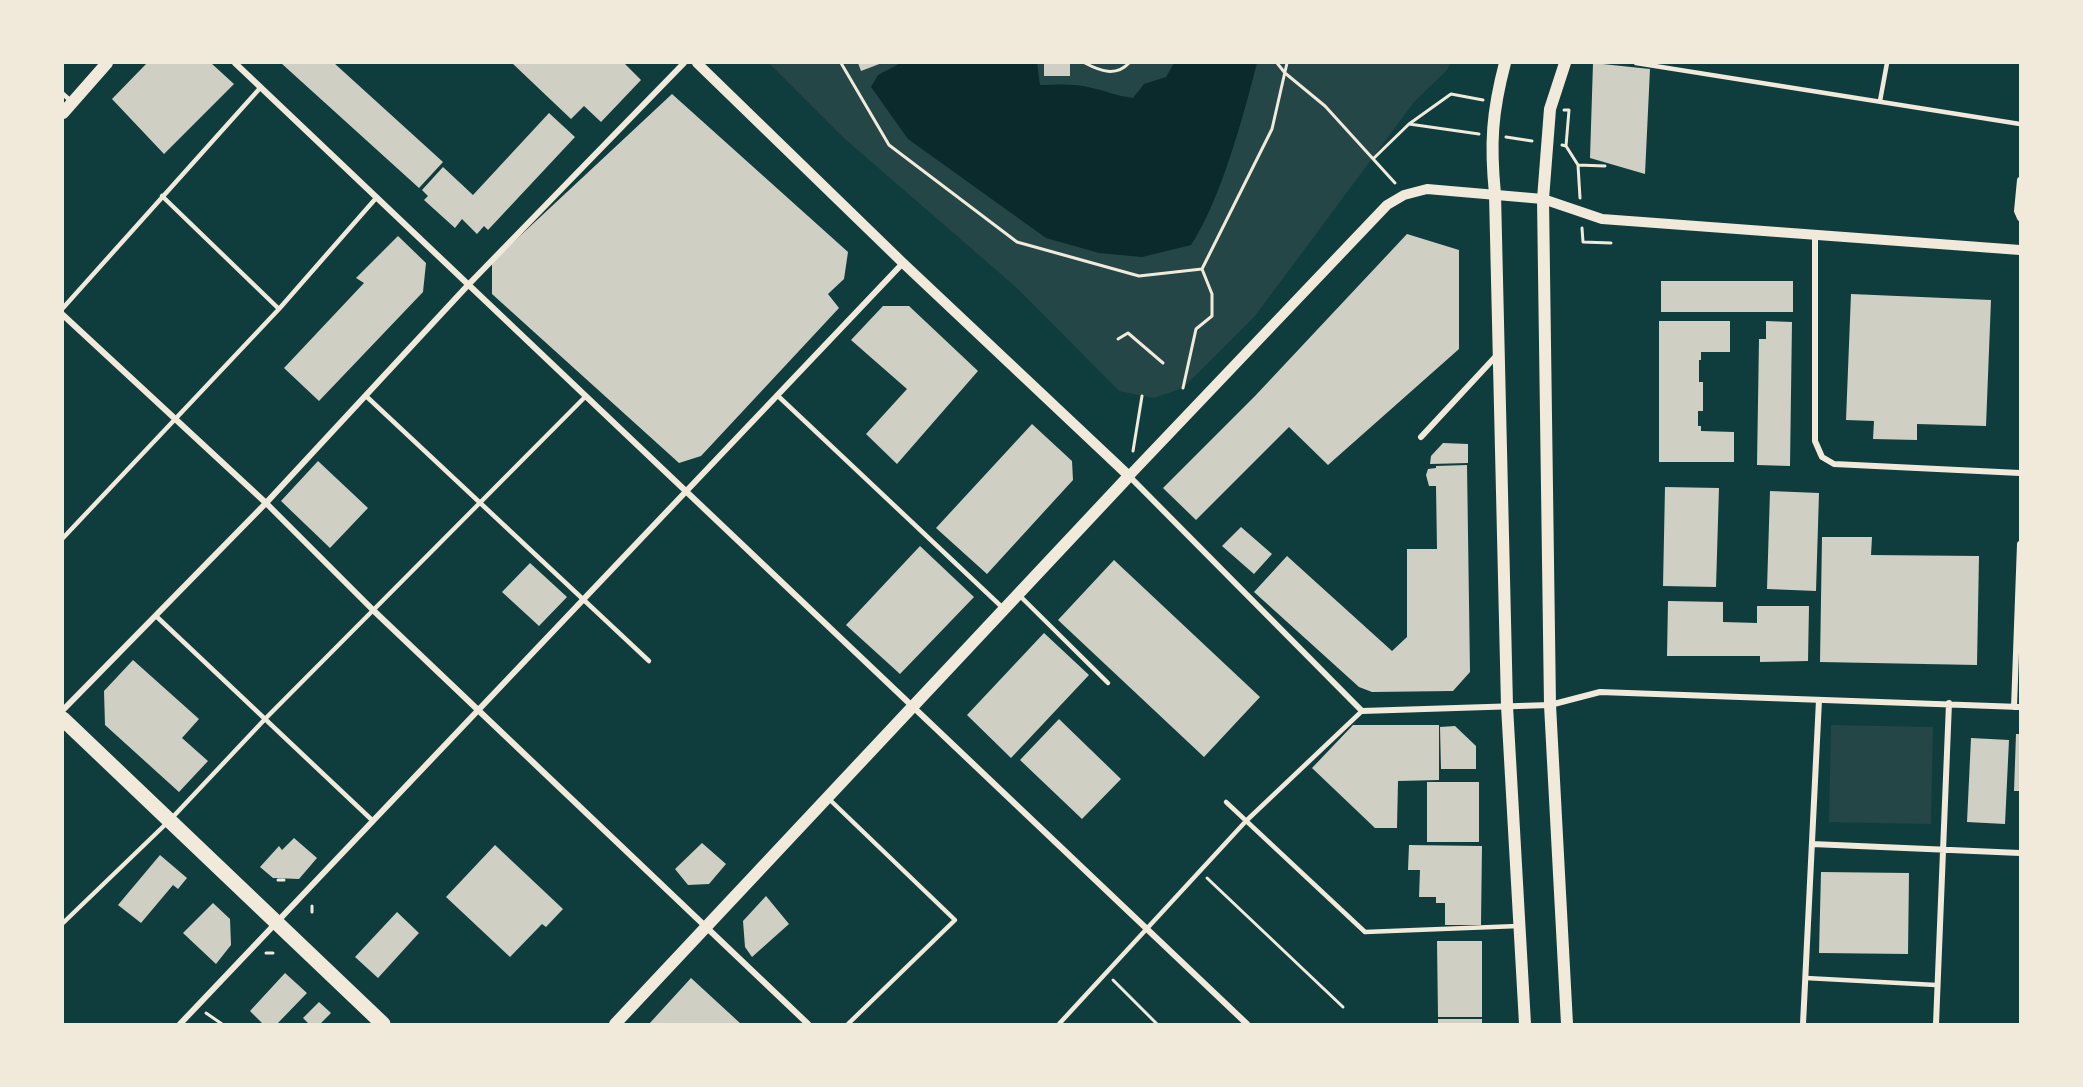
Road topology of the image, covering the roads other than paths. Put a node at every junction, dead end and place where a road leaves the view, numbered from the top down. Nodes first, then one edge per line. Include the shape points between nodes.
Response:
1 (107, 63) edge
2 (236, 63) edge
3 (684, 63) edge
4 (697, 63) edge
5 (1505, 63) edge
6 (1565, 63) edge
7 (1887, 63) edge
8 (1640, 64) edge
9 (261, 87) junction
10 (63, 93) edge
11 (1880, 101) junction
12 (73, 103) junction
13 (63, 113) edge
14 (2020, 124) edge
15 (2020, 180) edge
16 (1495, 194) junction
17 (162, 196) junction
18 (377, 197) junction
19 (1543, 199) junction
20 (2020, 218) edge
21 (1815, 233) junction
22 (2020, 249) edge
23 (903, 263) junction
24 (469, 284) junction
25 (63, 308) edge
26 (279, 309) junction
27 (63, 315) edge
28 (1499, 354) junction
29 (777, 395) junction
30 (366, 396) junction
31 (586, 396) junction
32 (173, 420) junction
33 (1421, 437) dead end
34 (2020, 473) edge
35 (1129, 476) junction
36 (687, 491) junction
37 (480, 501) junction
38 (266, 503) junction
39 (64, 536) edge
40 (2020, 544) edge
41 (1018, 594) junction
42 (584, 599) junction
43 (1005, 609) junction
44 (373, 610) junction
45 (156, 616) junction
46 (649, 661) dead end
47 (1108, 683) dead end
48 (1819, 699) junction
49 (1949, 703) junction
50 (1550, 705) junction
51 (913, 706) junction
52 (1507, 706) junction
53 (2017, 707) edge
54 (63, 710) edge
55 (478, 710) junction
56 (1362, 711) junction
57 (63, 718) edge
58 (266, 718) junction
59 (828, 798) junction
60 (1226, 802) dead end
61 (170, 820) junction
62 (373, 821) junction
63 (1246, 821) junction
64 (1812, 844) junction
65 (1943, 848) junction
66 (2020, 853) edge
67 (276, 922) junction
68 (63, 923) edge
69 (707, 926) junction
70 (1518, 926) junction
71 (1146, 929) junction
72 (1806, 978) junction
73 (1936, 985) junction
74 (180, 1024) edge
75 (383, 1024) edge
76 (615, 1024) edge
77 (808, 1024) edge
78 (848, 1024) edge
79 (1059, 1024) edge
80 (1247, 1024) edge
81 (1525, 1024) edge
82 (1567, 1024) edge
83 (1803, 1024) edge
84 (1936, 1024) edge

1 - 12 main road
2 - 9 street
3 - 24 street
4 - 23 street
5 - 16 main road via 1490,147
6 - 19 main road via 1550,109
7 - 11 lane
8 - 11 lane
9 - 17 lane
9 - 18 street
10 - 12 lane
11 - 14 lane
12 - 13 main road
15 - 20 street
16 - 19 street
16 - 28 main road
16 - 35 street via 1427,189 1387,205
17 - 25 lane
17 - 26 lane
18 - 24 street
18 - 26 lane
19 - 21 street via 1602,219
19 - 50 main road
21 - 22 street
21 - 34 street via 1815,441 1822,457 1834,464
23 - 29 street
23 - 35 street
24 - 30 street
24 - 31 street
26 - 32 lane
27 - 32 street
28 - 33 street
28 - 52 main road
29 - 36 street
29 - 43 lane
30 - 37 lane
30 - 38 street
31 - 36 street
31 - 37 lane
32 - 38 street
32 - 39 lane
35 - 41 main road
35 - 56 street
36 - 42 street
36 - 51 street
37 - 42 lane
37 - 44 lane
38 - 44 street
38 - 45 street
40 - 53 street
41 - 43 main road
41 - 47 lane
42 - 46 lane
42 - 55 street
43 - 51 main road
44 - 55 street
44 - 58 lane
45 - 54 street
45 - 58 lane
48 - 49 street
48 - 50 street via 1600,692
48 - 64 street
49 - 53 street
49 - 65 street
50 - 52 street
50 - 82 main road
51 - 59 main road
51 - 71 street
52 - 56 street
52 - 70 main road
55 - 62 street
55 - 69 street
56 - 63 lane
57 - 61 main road
58 - 61 lane
58 - 62 lane
59 - 69 main road
59 - 78 lane via 955,920
60 - 63 lane
61 - 67 main road
61 - 68 lane
62 - 67 street
63 - 70 lane via 1365,932
63 - 71 lane
64 - 65 street
64 - 72 street
65 - 66 street
65 - 73 street
67 - 74 street
67 - 75 main road
69 - 76 main road
69 - 77 street
70 - 81 main road
71 - 79 lane
71 - 80 street
72 - 73 lane
72 - 83 street
73 - 84 street

